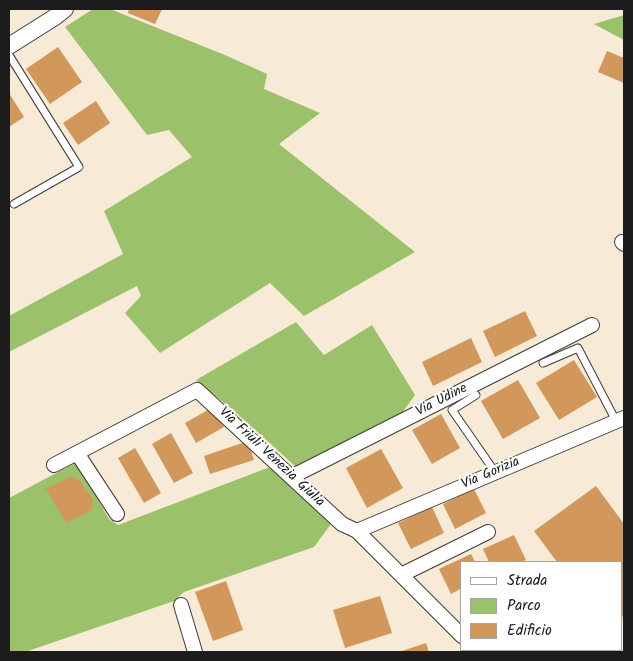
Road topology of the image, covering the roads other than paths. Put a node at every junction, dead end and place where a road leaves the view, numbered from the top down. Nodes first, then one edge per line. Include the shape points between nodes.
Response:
1 (65, 9) edge
2 (9, 46) edge
3 (9, 55) edge
4 (14, 204) dead end
5 (592, 325) dead end
6 (543, 363) dead end
7 (476, 395) dead end
8 (620, 419) edge
9 (77, 453) junction
10 (54, 465) dead end
11 (495, 472) junction
12 (292, 477) junction
13 (117, 514) dead end
14 (357, 531) junction
15 (488, 532) dead end
16 (401, 575) junction
17 (181, 605) dead end
18 (460, 634) edge
19 (195, 652) edge

1 - 2 street
3 - 4 lane via 79,167
5 - 12 street, Via Udine
6 - 8 lane via 578,348
7 - 11 lane via 452,410
8 - 11 street, Via Gorizia
9 - 10 street, Via Friuli Venezia Giulia
9 - 12 street, Via Friuli Venezia Giulia via 197,390
9 - 13 street
11 - 14 street, Via Gorizia
12 - 14 street, Via Friuli Venezia Giulia via 342,524
14 - 16 street, Via Friuli Venezia Giulia
15 - 16 street
16 - 18 street, Via Friuli Venezia Giulia
17 - 19 street

